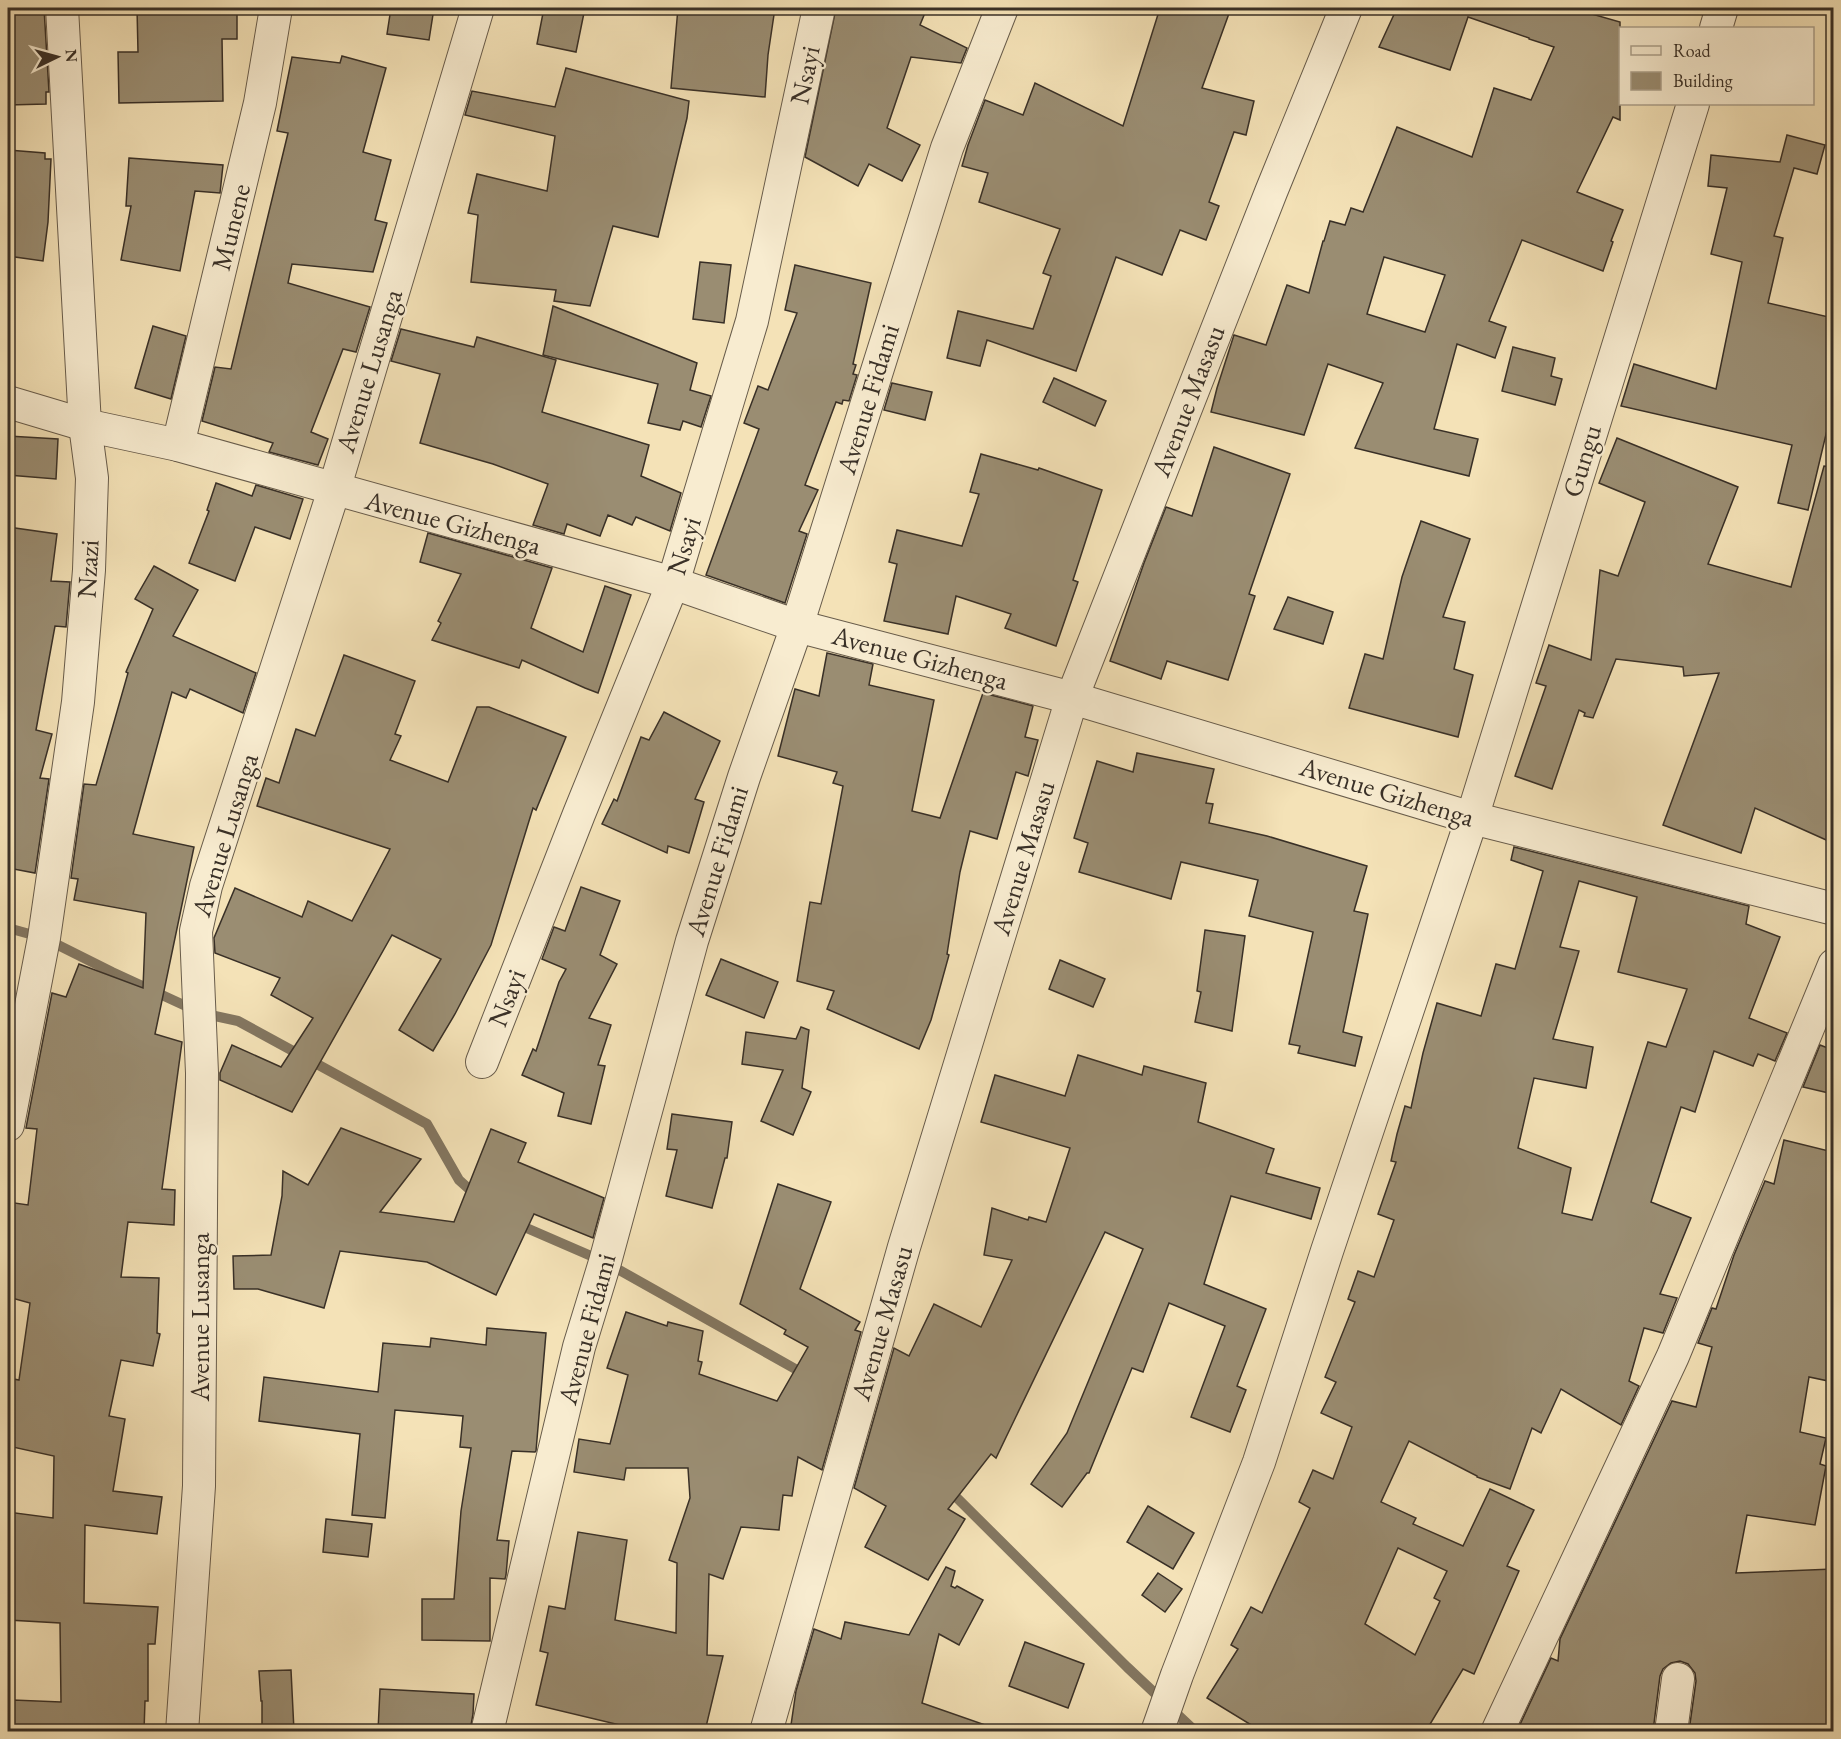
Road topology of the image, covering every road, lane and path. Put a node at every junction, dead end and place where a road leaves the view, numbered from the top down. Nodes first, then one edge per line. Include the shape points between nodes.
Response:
1 (62, 8) edge
2 (276, 8) edge
3 (478, 8) edge
4 (819, 8) edge
5 (1002, 8) edge
6 (1346, 8) edge
7 (1722, 8) edge
8 (1716, 27) edge
9 (1693, 105) edge
10 (8, 402) edge
11 (85, 425) junction
12 (178, 445) junction
13 (334, 490) junction
14 (673, 583) junction
15 (797, 626) junction
16 (1072, 698) junction
17 (1472, 818) junction
18 (1833, 909) edge
19 (1833, 965) edge
20 (482, 1062) dead end
21 (8, 1125) edge
22 (1677, 1679) dead end
23 (182, 1731) edge
24 (488, 1731) edge
25 (766, 1731) edge
26 (1157, 1731) edge
27 (1497, 1731) edge
28 (1671, 1731) edge

1 - 11 street, Nzazi
2 - 12 street, Munene via 260,104
3 - 13 street, Avenue Lusanga
4 - 14 street, Nsayi via 752,321
5 - 15 street, Avenue Fidami via 947,148
6 - 16 street, Avenue Masasu
7 - 8 street
9 - 17 street, Gungu
10 - 11 street, Avenue Gizhenga
11 - 12 street, Avenue Gizhenga
11 - 21 street, Nzazi via 92,478 78,702 44,938
12 - 13 street, Avenue Gizhenga
13 - 14 street, Avenue Gizhenga
13 - 23 street, Avenue Lusanga via 206,886 196,931 202,1074 199,1486
14 - 15 street, Avenue Gizhenga
14 - 20 street, Nsayi
15 - 16 street, Avenue Gizhenga
15 - 24 street, Avenue Fidami via 692,941 579,1347
16 - 17 street, Avenue Gizhenga
16 - 25 street, Avenue Masasu via 904,1247
17 - 18 street, Avenue Gizhenga
17 - 26 street, Gungu via 1259,1462
19 - 27 street via 1673,1356
22 - 28 street

